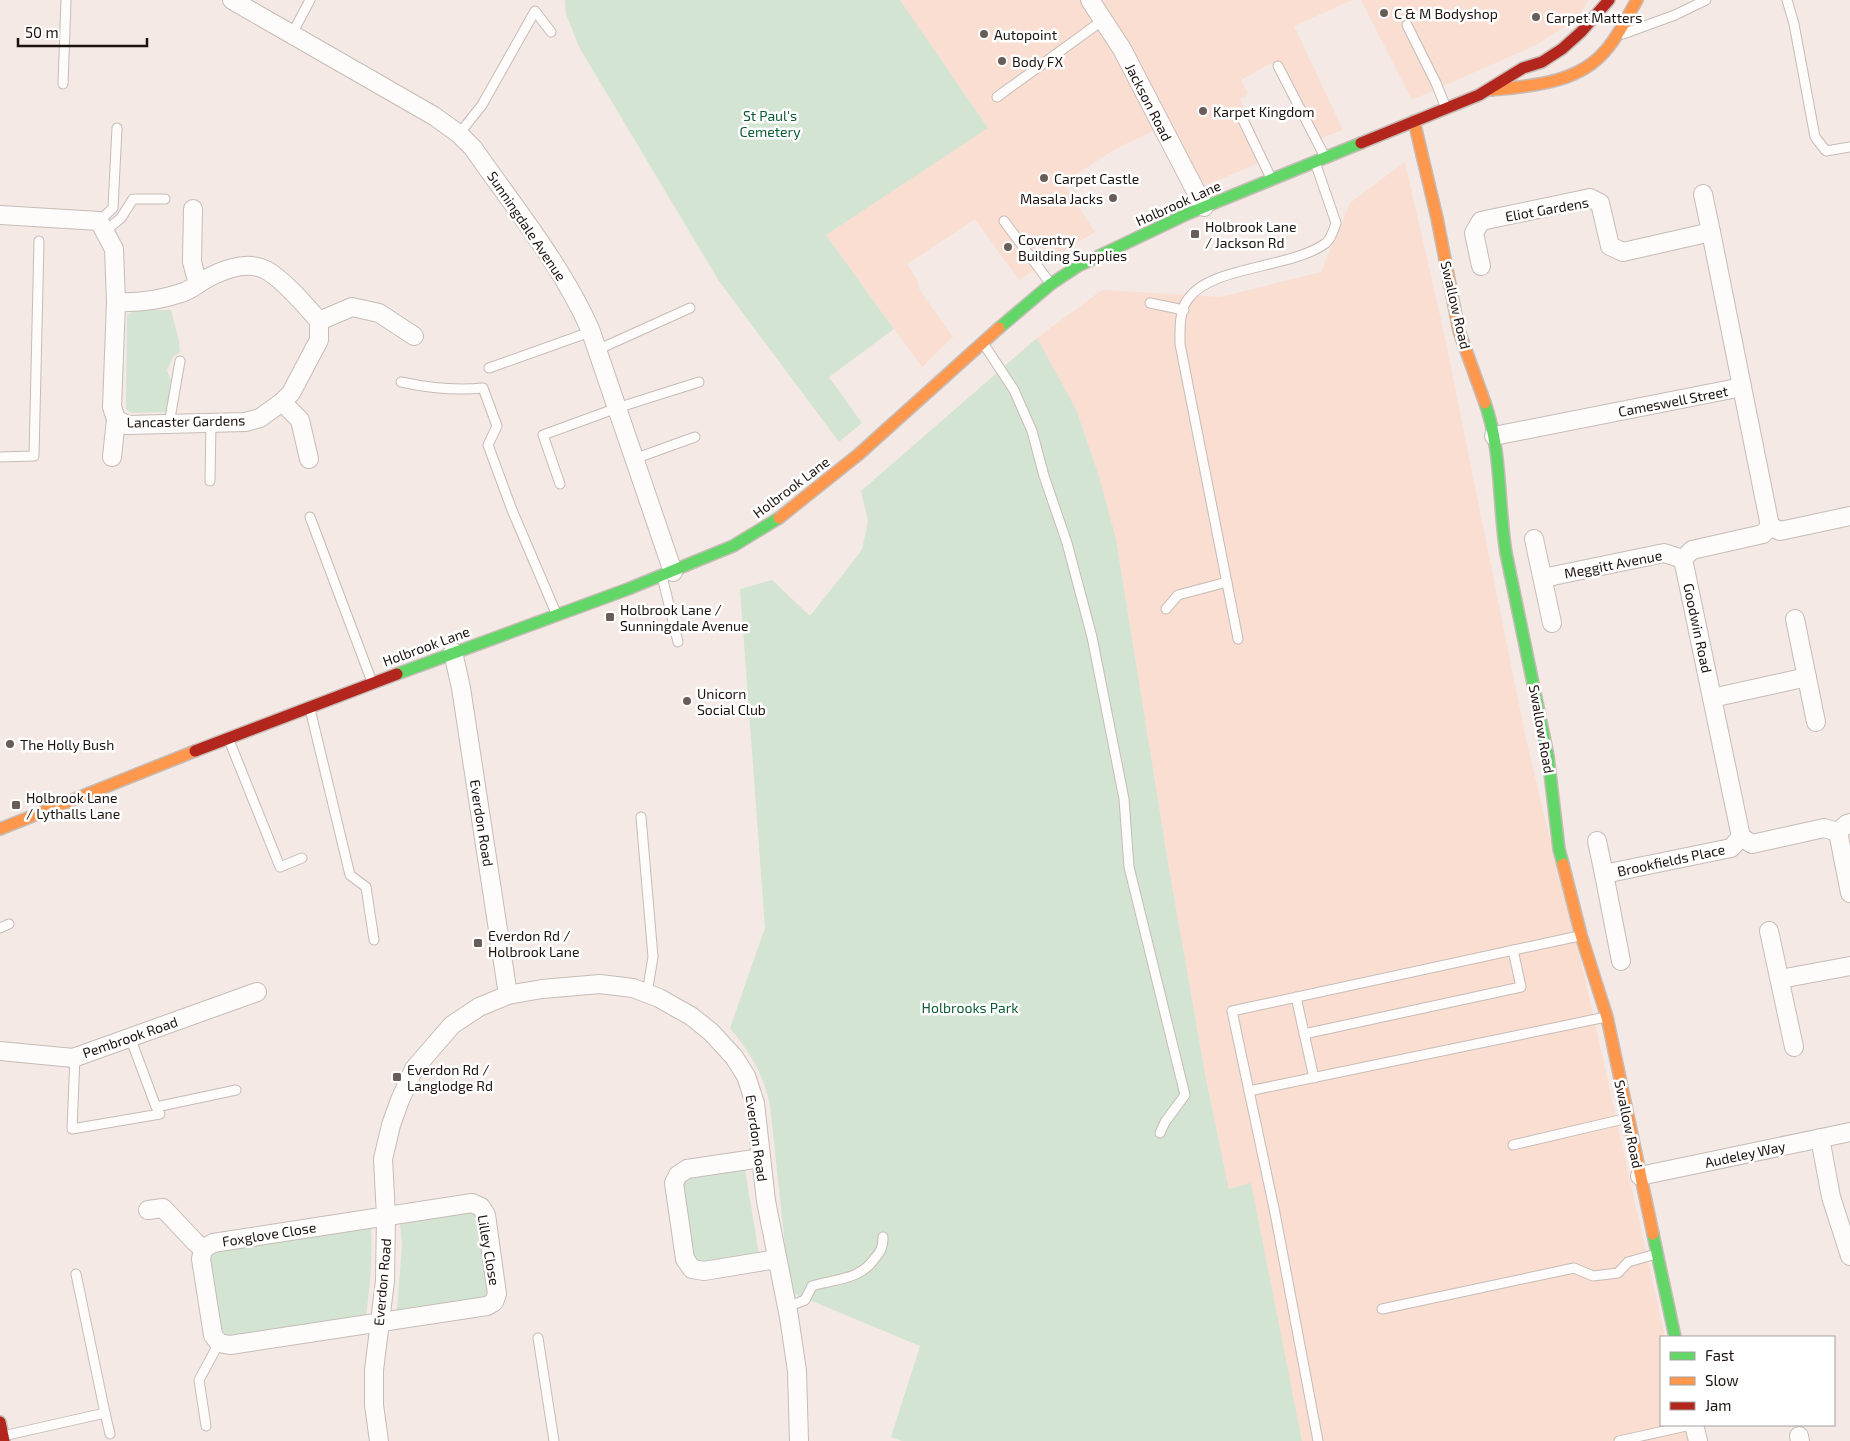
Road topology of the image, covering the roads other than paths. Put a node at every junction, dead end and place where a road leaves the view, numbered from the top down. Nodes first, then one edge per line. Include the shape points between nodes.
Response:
1 (66, 0) edge
2 (232, 0) edge
3 (310, 0) edge
4 (1090, 0) edge
5 (1609, 0) edge
6 (1637, 0) edge
7 (1686, 0) edge
8 (1699, 0) edge
9 (1706, 0) edge
10 (1787, 0) edge
11 (1103, 20) junction
12 (1407, 24) dead end
13 (551, 32) dead end
14 (292, 34) junction
15 (1615, 37) junction
16 (1278, 66) dead end
17 (64, 84) dead end
18 (1487, 91) junction
19 (997, 97) dead end
20 (1446, 108) junction
21 (1243, 120) dead end
22 (1414, 121) junction
23 (117, 128) dead end
24 (459, 134) junction
25 (1850, 147) edge
26 (1320, 160) junction
27 (1272, 180) junction
28 (1703, 194) dead end
29 (165, 199) dead end
30 (1204, 207) junction
31 (193, 209) dead end
32 (0, 215) edge
33 (1004, 221) dead end
34 (102, 226) junction
35 (1711, 232) junction
36 (39, 241) dead end
37 (1481, 266) dead end
38 (198, 284) junction
39 (1051, 284) junction
40 (116, 302) junction
41 (1150, 303) dead end
42 (690, 308) dead end
43 (1184, 310) junction
44 (319, 321) junction
45 (590, 332) junction
46 (414, 336) dead end
47 (983, 343) junction
48 (596, 350) junction
49 (180, 361) dead end
50 (489, 368) dead end
51 (401, 382) dead end
52 (699, 382) dead end
53 (1742, 387) junction
54 (282, 402) junction
55 (617, 408) junction
56 (116, 419) junction
57 (211, 422) junction
58 (169, 424) junction
59 (1494, 436) junction
60 (695, 437) dead end
61 (0, 457) edge
62 (112, 457) dead end
63 (309, 458) dead end
64 (634, 459) junction
65 (210, 481) dead end
66 (560, 484) dead end
67 (1850, 516) edge
68 (310, 517) dead end
69 (1770, 526) junction
70 (1534, 539) dead end
71 (1683, 559) junction
72 (667, 574) junction
73 (1543, 578) junction
74 (1227, 582) junction
75 (1166, 609) dead end
76 (557, 616) junction
77 (1795, 619) dead end
78 (1552, 623) dead end
79 (1238, 639) dead end
80 (678, 642) dead end
81 (453, 652) junction
82 (1807, 676) junction
83 (372, 682) junction
84 (1712, 698) junction
85 (310, 706) junction
86 (1816, 722) dead end
87 (228, 738) junction
88 (641, 817) dead end
89 (1844, 828) edge
90 (0, 829) edge
91 (1741, 837) junction
92 (1597, 841) dead end
93 (302, 858) dead end
94 (1604, 874) junction
95 (1850, 893) edge
96 (1770, 930) dead end
97 (1581, 935) junction
98 (374, 940) dead end
99 (1514, 950) junction
100 (1621, 961) dead end
101 (1850, 966) edge
102 (1780, 980) junction
103 (257, 992) dead end
104 (647, 993) junction
105 (508, 995) junction
106 (1296, 997) junction
107 (1607, 1016) junction
108 (1304, 1034) junction
109 (130, 1037) junction
110 (1794, 1046) dead end
111 (0, 1051) edge
112 (75, 1057) junction
113 (1314, 1078) junction
114 (236, 1090) dead end
115 (1249, 1091) junction
116 (160, 1114) dead end
117 (1628, 1118) junction
118 (1850, 1132) edge
119 (1160, 1133) dead end
120 (1820, 1138) junction
121 (1513, 1145) dead end
122 (761, 1158) junction
123 (1640, 1176) junction
124 (148, 1210) dead end
125 (386, 1216) junction
126 (883, 1237) dead end
127 (203, 1249) junction
128 (1657, 1254) junction
129 (1850, 1256) edge
130 (777, 1259) junction
131 (76, 1274) dead end
132 (787, 1307) junction
133 (1382, 1309) dead end
134 (379, 1321) junction
135 (1675, 1336) edge
136 (538, 1338) dead end
137 (219, 1343) junction
138 (106, 1413) junction
139 (0, 1422) edge
140 (206, 1426) dead end
141 (1687, 1426) edge
142 (1692, 1426) edge
143 (110, 1434) dead end
144 (4, 1438) edge
145 (379, 1441) edge
146 (554, 1441) edge
147 (799, 1441) edge
148 (1318, 1441) edge
149 (1619, 1441) edge
150 (1698, 1441) edge

1 - 17 lane
2 - 14 street, Sunningdale Avenue
3 - 14 lane
4 - 11 street, Jackson Road
5 - 18 street, Holbrook Lane via 1562,49
6 - 15 street, Holbrook Lane
7 - 8 lane
9 - 15 lane
10 - 25 lane via 1815,137 1826,151
11 - 19 lane
11 - 30 street, Jackson Road via 1122,48
12 - 20 lane
13 - 24 lane via 535,11 482,105
14 - 24 street, Sunningdale Avenue via 434,116
15 - 18 street, Holbrook Lane via 1587,67 1572,75 1530,86
16 - 26 lane
18 - 20 street, Holbrook Lane
20 - 22 street, Holbrook Lane
21 - 27 lane
22 - 26 street, Holbrook Lane
22 - 59 street, Swallow Road via 1460,331
23 - 34 lane via 113,208
24 - 45 street, Sunningdale Avenue via 474,148 557,269
26 - 27 street, Holbrook Lane
26 - 43 lane via 1336,223 1327,242 1303,254 1206,282 1187,299
27 - 30 street, Holbrook Lane
28 - 35 street
29 - 34 lane via 133,198 121,218
30 - 39 street, Holbrook Lane via 1083,263
31 - 38 street via 192,262
32 - 34 street
33 - 39 lane
34 - 40 street, Lancaster Gardens via 114,249
35 - 37 street, Eliot Gardens via 1623,252 1610,246 1600,202 1590,198 1481,221 1474,233
35 - 53 street
36 - 61 lane via 34,456
38 - 40 street via 190,290 158,299
38 - 44 street via 227,270 248,265 266,270
39 - 47 street, Holbrook Lane
40 - 56 street, Lancaster Gardens via 112,407
41 - 43 lane
42 - 48 lane
43 - 74 lane via 1180,321 1180,344
44 - 46 street via 352,307 379,313
44 - 54 street, Lancaster Gardens via 319,340
45 - 48 street, Sunningdale Avenue
45 - 50 lane
47 - 72 street, Holbrook Lane via 858,454 780,517 733,546
47 - 119 lane via 1014,390 1032,431 1092,637 1124,799 1129,867 1185,1095
48 - 55 street, Sunningdale Avenue
49 - 58 lane
51 - 76 lane via 461,391 483,388 497,426 488,445
52 - 55 lane
53 - 59 street, Cameswell Street
53 - 69 street, Cameswell Street
54 - 57 street, Lancaster Gardens via 260,418 245,422
54 - 63 street via 300,420
55 - 64 street, Sunningdale Avenue
55 - 66 lane via 542,435
56 - 58 street, Lancaster Gardens via 127,425
56 - 62 street, Lancaster Gardens
57 - 58 street, Lancaster Gardens
57 - 65 lane
59 - 97 street, Swallow Road via 1506,553 1538,698 1559,849
60 - 64 lane
64 - 72 street, Sunningdale Avenue
67 - 69 street via 1780,531
68 - 83 lane
69 - 71 street, Meggitt Avenue via 1763,534 1692,550
70 - 73 street
71 - 73 street, Meggitt Avenue via 1664,553
71 - 84 street, Goodwin Road
72 - 76 street, Holbrook Lane
72 - 80 lane
73 - 78 street
74 - 75 lane via 1178,595
74 - 79 lane
76 - 81 street, Holbrook Lane
77 - 82 street
81 - 83 street, Holbrook Lane
81 - 105 street, Everdon Road
82 - 84 street
82 - 86 street
83 - 85 street, Holbrook Lane
84 - 91 street, Goodwin Road
85 - 87 street, Holbrook Lane
85 - 98 lane via 350,875 366,887
87 - 90 street, Holbrook Lane
87 - 93 lane via 280,867
88 - 104 lane via 653,957
89 - 91 street, Brookfields Place via 1824,828 1752,844
89 - 95 street
91 - 94 street, Brookfields Place via 1731,848
92 - 94 street, Brookfields Place
94 - 100 street
96 - 102 street
97 - 99 lane
97 - 107 street, Swallow Road
99 - 106 lane
99 - 108 lane via 1521,986
101 - 102 street
102 - 110 street
103 - 109 street, Pembrook Road
104 - 105 street, Everdon Road via 600,984
104 - 122 street, Everdon Road via 691,1016 711,1032 734,1058 746,1076 755,1103
105 - 125 street, Everdon Road via 452,1025 414,1070 391,1125 383,1158
106 - 108 lane
106 - 115 lane via 1232,1012
107 - 113 lane
107 - 117 street, Swallow Road
108 - 113 lane
109 - 112 street, Pembrook Road
109 - 114 lane via 156,1107
111 - 112 street, Pembrook Road
112 - 116 lane via 72,1129
113 - 115 lane
115 - 148 lane
117 - 121 lane
117 - 123 street, Swallow Road
118 - 120 street, Audeley Way
120 - 123 street, Audeley Way
120 - 129 street via 1831,1197
122 - 130 street, Everdon Road
122 - 130 street via 687,1169 678,1175 674,1183 685,1259 692,1269 704,1271
123 - 128 street, Swallow Road
124 - 127 street via 164,1208
125 - 127 street, Foxglove Close via 212,1243
125 - 134 street, Everdon Road via 385,1281
125 - 134 street, Lilley Close via 472,1203 481,1207 486,1215 497,1294 494,1302 487,1306
126 - 132 lane via 884,1246 864,1271 839,1281 812,1286 805,1300
127 - 137 street, Foxglove Close via 200,1259 213,1335
128 - 133 lane via 1628,1262 1618,1273 1593,1276 1574,1268
128 - 135 street, Swallow Road
130 - 132 street, Everdon Road
131 - 138 lane
132 - 147 street, Everdon Road via 797,1371
134 - 137 street via 230,1345
134 - 145 street, Everdon Road via 374,1405
136 - 146 lane
137 - 140 lane via 199,1380
138 - 143 lane
138 - 144 lane
139 - 144 street
141 - 149 lane
142 - 150 street

